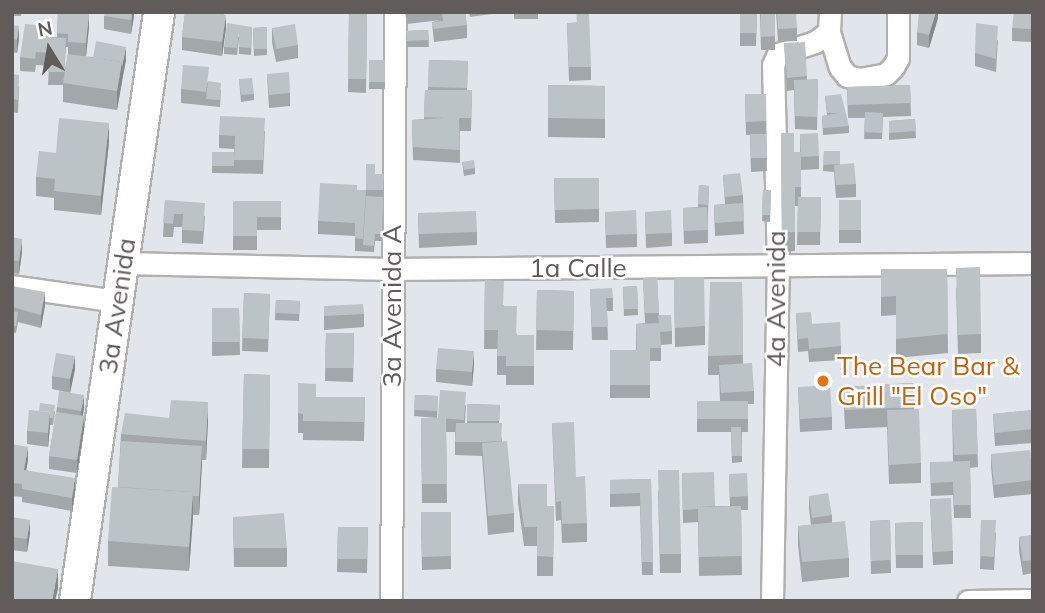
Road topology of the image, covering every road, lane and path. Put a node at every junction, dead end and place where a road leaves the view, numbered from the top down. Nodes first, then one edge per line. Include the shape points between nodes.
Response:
1 (159, 12) edge
2 (395, 12) edge
3 (898, 12) edge
4 (830, 22) edge
5 (123, 263) junction
6 (1033, 264) edge
7 (778, 267) junction
8 (391, 269) junction
9 (12, 286) edge
10 (118, 301) junction
11 (1033, 600) edge
12 (75, 601) edge
13 (391, 601) edge
14 (772, 601) edge
15 (968, 601) edge

1 - 5 street, 3a Avenida
2 - 8 street, 3a Avenida A
3 - 4 street, 4a Avenida via 898,58 886,74 876,77 848,76
4 - 7 street, 4a Avenida via 815,43 778,54 773,65
5 - 8 street, 1a Calle
5 - 10 street, 3a Avenida
6 - 7 street, 1a Calle
7 - 8 street, 1a Calle
7 - 14 street, 4a Avenida
8 - 13 street, 3a Avenida A
9 - 10 street
10 - 12 street, 3a Avenida
11 - 15 street

